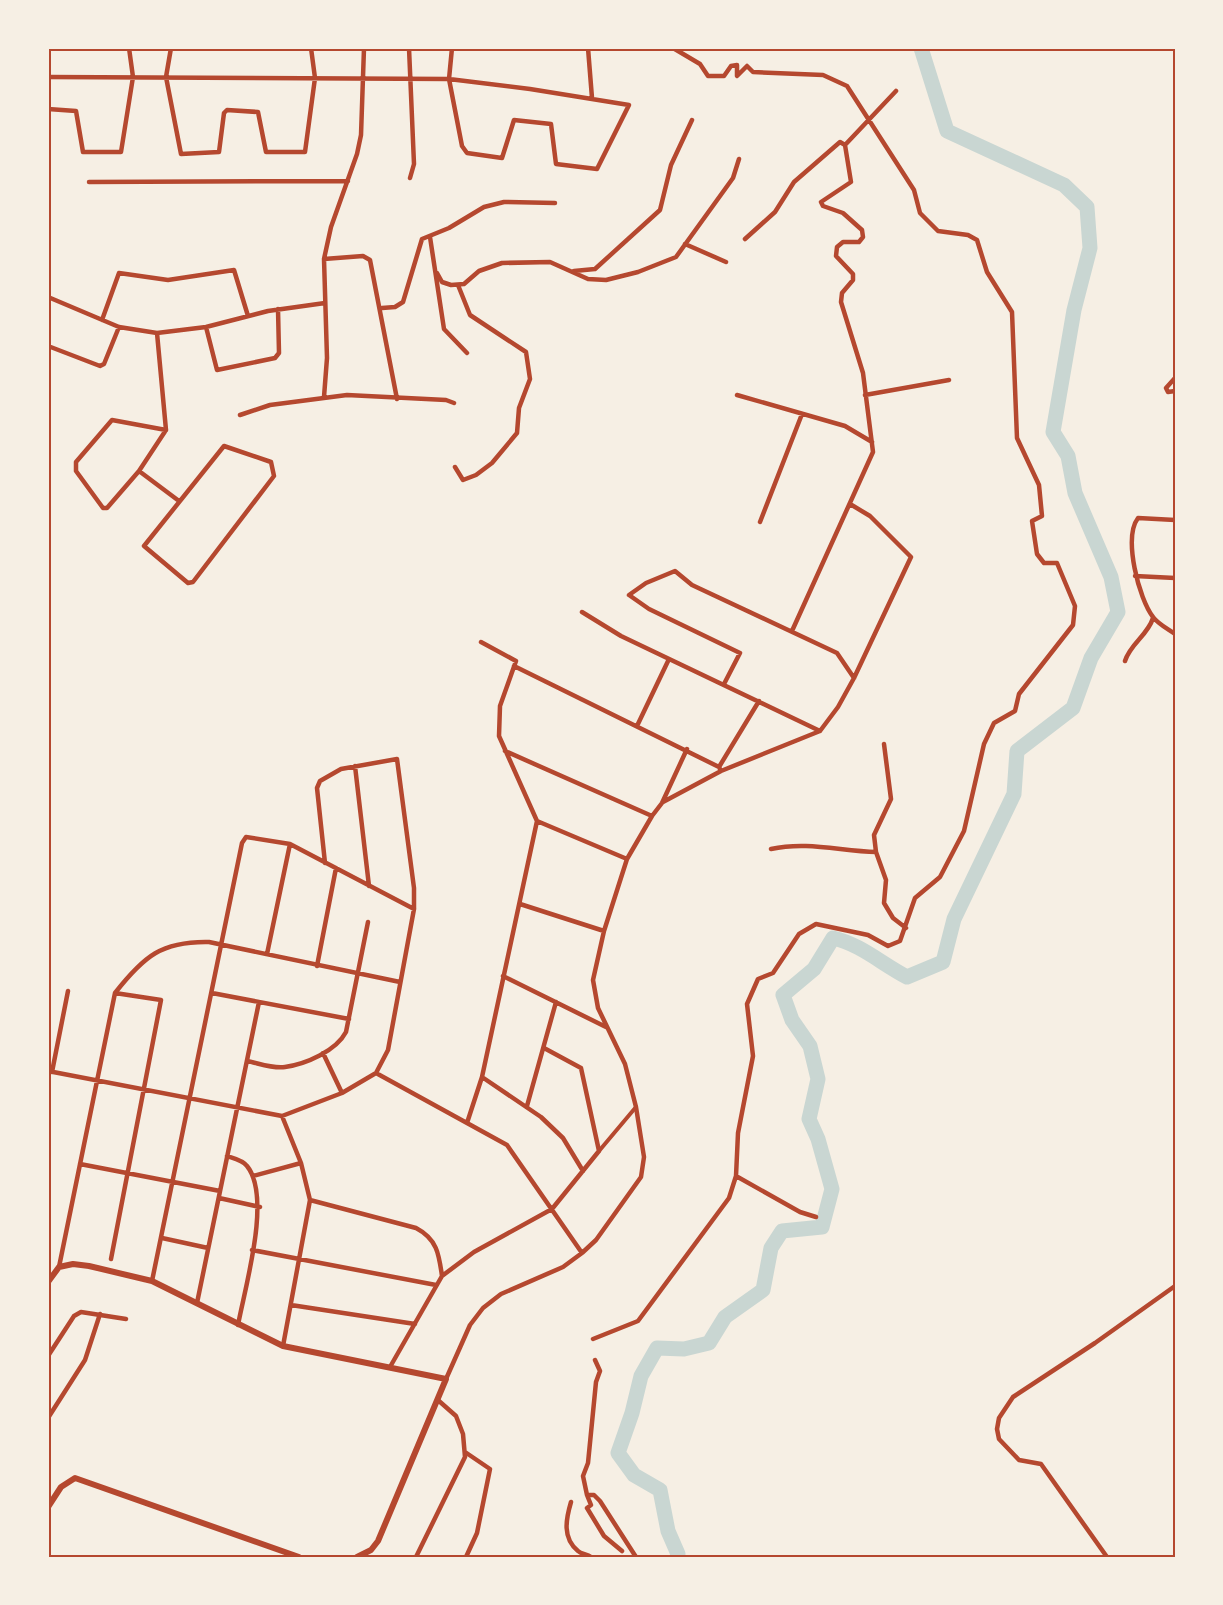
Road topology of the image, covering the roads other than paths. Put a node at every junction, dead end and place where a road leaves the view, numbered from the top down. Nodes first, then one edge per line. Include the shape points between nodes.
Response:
1 (129, 48) edge
2 (171, 48) edge
3 (311, 48) edge
4 (364, 48) edge
5 (409, 48) edge
6 (452, 48) edge
7 (588, 48) edge
8 (673, 48) edge
9 (48, 77) edge
10 (133, 77) junction
11 (166, 77) junction
12 (315, 78) junction
13 (362, 78) junction
14 (410, 79) junction
15 (449, 80) junction
16 (896, 91) dead end
17 (592, 98) junction
18 (48, 109) edge
19 (868, 117) junction
20 (692, 120) dead end
21 (845, 145) junction
22 (739, 159) dead end
23 (410, 178) dead end
24 (348, 181) junction
25 (88, 182) dead end
26 (555, 203) dead end
27 (430, 237) junction
28 (745, 239) dead end
29 (685, 244) junction
30 (324, 259) junction
31 (726, 262) dead end
32 (571, 272) junction
33 (437, 273) junction
34 (458, 285) junction
35 (48, 297) edge
36 (325, 303) junction
37 (382, 308) junction
38 (278, 309) junction
39 (248, 316) junction
40 (102, 320) junction
41 (119, 327) junction
42 (206, 327) junction
43 (158, 333) junction
44 (48, 346) edge
45 (467, 353) dead end
46 (1175, 378) edge
47 (949, 380) dead end
48 (1175, 391) edge
49 (736, 395) dead end
50 (865, 395) junction
51 (324, 397) junction
52 (397, 399) junction
53 (454, 404) dead end
54 (802, 414) junction
55 (240, 415) dead end
56 (166, 430) junction
57 (873, 442) junction
58 (455, 467) dead end
59 (139, 471) junction
60 (178, 501) junction
61 (850, 504) junction
62 (1175, 520) edge
63 (760, 522) dead end
64 (1135, 576) junction
65 (1175, 578) edge
66 (582, 612) dead end
67 (1153, 618) junction
68 (792, 631) junction
69 (1175, 634) edge
70 (481, 642) dead end
71 (669, 659) junction
72 (1125, 661) dead end
73 (515, 663) junction
74 (854, 678) junction
75 (724, 684) junction
76 (759, 701) junction
77 (638, 726) junction
78 (820, 731) junction
79 (884, 744) dead end
80 (687, 749) junction
81 (505, 751) junction
82 (355, 766) junction
83 (720, 769) junction
84 (662, 802) junction
85 (652, 816) junction
86 (537, 821) junction
87 (290, 844) junction
88 (771, 849) dead end
89 (876, 852) junction
90 (627, 859) junction
91 (325, 862) junction
92 (336, 868) junction
93 (369, 886) junction
94 (520, 904) junction
95 (414, 909) junction
96 (368, 922) dead end
97 (906, 928) junction
98 (604, 931) junction
99 (222, 944) junction
100 (267, 954) junction
101 (317, 966) junction
102 (359, 974) junction
103 (503, 976) junction
104 (400, 982) junction
105 (68, 991) dead end
106 (116, 993) junction
107 (213, 993) junction
108 (259, 1002) junction
109 (556, 1002) junction
110 (349, 1019) junction
111 (606, 1027) junction
112 (544, 1048) junction
113 (323, 1053) junction
114 (247, 1060) junction
115 (50, 1071) edge
116 (376, 1073) junction
117 (482, 1077) junction
118 (97, 1080) junction
119 (144, 1088) junction
120 (342, 1093) junction
121 (192, 1097) junction
122 (528, 1106) junction
123 (237, 1107) junction
124 (636, 1107) junction
125 (282, 1116) junction
126 (467, 1123) junction
127 (599, 1151) junction
128 (227, 1156) junction
129 (301, 1163) junction
130 (80, 1164) junction
131 (583, 1171) junction
132 (127, 1173) junction
133 (253, 1176) junction
134 (736, 1176) junction
135 (173, 1182) junction
136 (220, 1191) junction
137 (219, 1198) junction
138 (310, 1200) junction
139 (260, 1207) junction
140 (552, 1209) junction
141 (816, 1217) dead end
142 (162, 1238) junction
143 (208, 1248) junction
144 (252, 1250) junction
145 (582, 1253) junction
146 (299, 1258) junction
147 (111, 1259) dead end
148 (59, 1267) junction
149 (442, 1276) junction
150 (152, 1281) junction
151 (48, 1282) edge
152 (436, 1285) junction
153 (1175, 1286) edge
154 (197, 1303) junction
155 (291, 1305) junction
156 (100, 1314) junction
157 (126, 1319) dead end
158 (415, 1324) junction
159 (238, 1325) junction
160 (593, 1339) dead end
161 (283, 1346) junction
162 (48, 1356) edge
163 (595, 1360) dead end
164 (390, 1367) junction
165 (446, 1379) junction
166 (438, 1401) junction
167 (48, 1418) edge
168 (465, 1452) junction
169 (587, 1495) junction
170 (571, 1502) dead end
171 (48, 1507) edge
172 (622, 1551) dead end
173 (299, 1557) edge
174 (357, 1557) edge
175 (416, 1557) edge
176 (466, 1557) edge
177 (591, 1557) edge
178 (636, 1557) edge
179 (1107, 1557) edge

1 - 10 street
2 - 11 street
3 - 12 street
4 - 13 street
5 - 14 street
6 - 15 street
7 - 17 street
8 - 19 street via 700,64 708,76 724,76 731,66 737,65 738,76 747,66 753,72 824,75 847,86
9 - 10 street
10 - 11 street
10 - 18 street via 122,151 83,152 76,111
11 - 12 street
11 - 12 street via 178,152 219,152 227,110 260,113 266,152 304,152
12 - 13 street
13 - 14 street
13 - 24 street via 361,135
14 - 15 street
14 - 23 street via 414,164
15 - 17 street
15 - 17 street via 462,146 467,153 502,158 514,120 551,124 556,164 597,169 629,105
16 - 19 street
19 - 21 street
19 - 97 street via 914,190 920,213 938,231 968,235 976,240 987,272 1009,304 1017,438 1039,485 1042,516 1032,521 1037,554 1044,563 1057,563 1075,606 1072,625 1019,694 1015,711 994,723 984,744 964,831 940,877 915,898
20 - 32 street via 671,165 660,210 595,268
21 - 28 street via 840,142 794,182 776,212
21 - 50 street via 851,182 820,202 843,213 862,230 859,242 843,242 837,247 836,256 853,274 841,302 863,373
22 - 29 street via 733,178
24 - 25 street
24 - 30 street
26 - 27 street via 504,202 484,207
27 - 33 street
27 - 37 street via 419,243 403,302
29 - 31 street
29 - 32 street via 676,257 606,280 588,279
30 - 36 street
30 - 37 street via 367,257
32 - 34 street via 550,262 502,263 479,271
33 - 34 street via 445,284
33 - 45 street via 444,329
34 - 58 street via 470,315 526,352 530,379 519,408 517,433 492,463 463,480
35 - 40 street
36 - 38 street
36 - 51 street
37 - 52 street
38 - 39 street
38 - 42 street via 279,353 275,358 217,370
39 - 40 street via 234,270 168,280 119,273
39 - 42 street
40 - 41 street
41 - 43 street
41 - 44 street via 104,364 99,366
42 - 43 street
43 - 56 street
46 - 48 street via 1166,388 1168,392
47 - 50 street
49 - 54 street
50 - 57 street
51 - 52 street
51 - 55 street via 270,405
52 - 53 street via 446,400
54 - 57 street via 845,426
54 - 63 street
56 - 59 street
56 - 59 street via 122,420 110,422 76,462 84,485 104,508
57 - 61 street via 871,461
59 - 60 street
60 - 60 street via 144,546 188,583 193,582 274,476 270,462 222,447
61 - 68 street
61 - 74 street via 870,516 911,557
62 - 64 street via 1141,517 1135,522
64 - 65 street
64 - 67 street
66 - 71 street
67 - 69 street
67 - 72 street
68 - 74 street via 837,653
68 - 75 street via 692,585 675,571 629,595 740,653
70 - 73 street
71 - 75 street
71 - 77 street
73 - 77 street
73 - 81 street via 497,723
74 - 78 street
75 - 76 street
76 - 78 street
76 - 83 street
77 - 80 street
78 - 83 street
79 - 89 street via 891,799 874,835
80 - 83 street
80 - 84 street
81 - 85 street
81 - 86 street
82 - 91 street via 341,769 318,784
82 - 93 street
82 - 95 street via 397,759
83 - 84 street
84 - 85 street
85 - 90 street
86 - 90 street
86 - 94 street
87 - 91 street
87 - 99 street via 246,837
87 - 100 street
88 - 89 street via 810,844
89 - 97 street via 886,880 884,903 893,918
90 - 98 street
91 - 92 street
92 - 93 street
92 - 101 street
93 - 95 street
94 - 98 street
94 - 103 street
95 - 104 street
96 - 102 street
97 - 134 street via 900,941 888,946 868,935 816,924 799,934 773,973 758,979 747,1004 753,1056 738,1133
98 - 111 street via 593,991
99 - 100 street
99 - 106 street via 185,942 151,954
99 - 107 street
100 - 101 street
101 - 102 street
102 - 104 street
102 - 110 street
103 - 109 street
103 - 117 street
104 - 116 street via 388,1050
105 - 115 street
106 - 118 street
106 - 119 street via 161,1000
107 - 108 street
107 - 121 street
108 - 110 street
108 - 114 street
109 - 111 street
109 - 112 street
110 - 113 street via 340,1043
111 - 124 street via 625,1064
112 - 122 street
112 - 127 street via 581,1068
113 - 114 street via 284,1068
113 - 120 street
114 - 123 street
115 - 118 street
116 - 120 street
116 - 126 street
117 - 122 street
117 - 126 street
118 - 119 street
118 - 130 street
119 - 121 street
119 - 132 street
120 - 125 street
121 - 123 street
121 - 135 street
122 - 131 street via 563,1138
123 - 125 street
123 - 128 street
124 - 127 street
124 - 145 street via 644,1157 641,1177 596,1240
125 - 129 street
126 - 140 street via 507,1145
127 - 131 street
128 - 133 street via 246,1163
128 - 136 street
129 - 133 street
129 - 138 street
130 - 132 street
130 - 148 street
131 - 140 street
132 - 135 street
132 - 147 street
133 - 139 street
134 - 141 street
134 - 160 street via 729,1198 638,1321
135 - 136 street
135 - 142 street
136 - 137 street
137 - 139 street
137 - 143 street
138 - 146 street
138 - 149 street via 427,1234 438,1250
139 - 144 street
140 - 145 street
140 - 149 street via 474,1252
142 - 143 street
142 - 150 street
143 - 154 street
144 - 146 street
144 - 159 street
145 - 165 street via 563,1267 501,1294 483,1308 470,1325
146 - 152 street
146 - 155 street
148 - 150 street via 88,1266
148 - 151 street
149 - 152 street
150 - 154 street
152 - 158 street
153 - 179 street via 1013,1396 999,1418 999,1439 1019,1460 1041,1464
154 - 159 street
155 - 158 street
155 - 161 street
156 - 157 street
156 - 162 street via 81,1312 74,1316
156 - 167 street via 85,1360
158 - 164 street
159 - 161 street
161 - 164 street
163 - 169 street via 600,1371 583,1476
164 - 165 street
165 - 166 street
166 - 168 street via 456,1416
166 - 174 street via 378,1541
168 - 175 street
168 - 176 street via 490,1469 477,1533
169 - 172 street via 591,1504 587,1508 604,1536
169 - 178 street via 600,1501
170 - 177 street via 566,1518 569,1539 579,1552
171 - 173 street via 61,1487 75,1478

